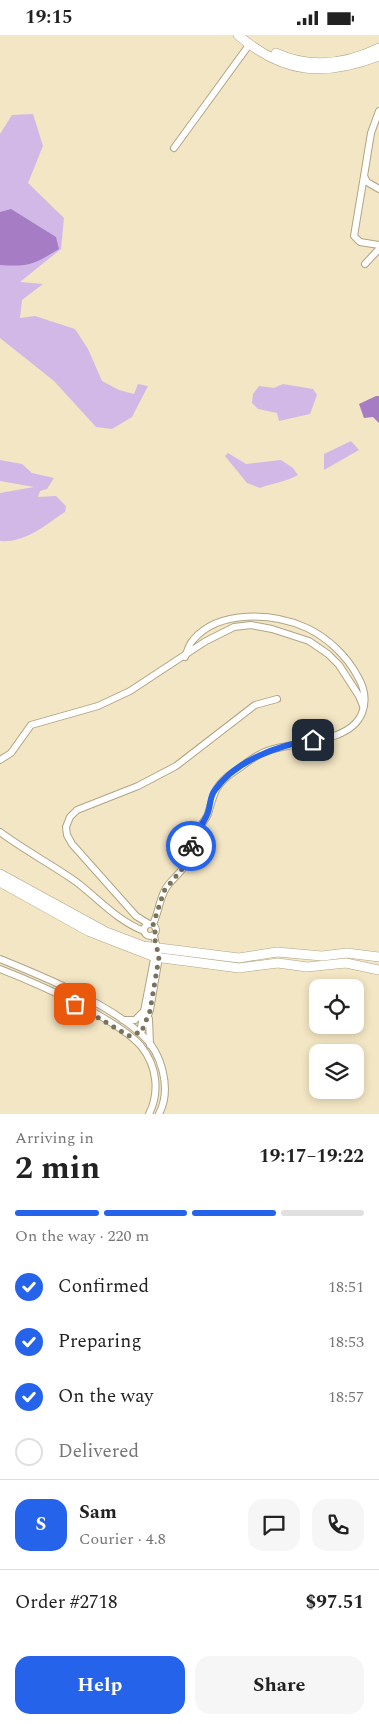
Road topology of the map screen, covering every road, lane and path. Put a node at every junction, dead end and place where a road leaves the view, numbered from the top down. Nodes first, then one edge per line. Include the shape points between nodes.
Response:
1 (238, 35) edge
2 (246, 35) edge
3 (249, 45) junction
4 (379, 48) edge
5 (379, 56) edge
6 (288, 61) junction
7 (379, 111) edge
8 (174, 148) dead end
9 (364, 176) junction
10 (379, 189) edge
11 (379, 247) edge
12 (365, 263) dead end
13 (185, 657) junction
14 (277, 699) dead end
15 (363, 706) junction
16 (0, 760) edge
17 (0, 832) edge
18 (0, 874) edge
19 (0, 882) edge
20 (151, 924) junction
21 (144, 931) junction
22 (154, 936) junction
23 (157, 954) junction
24 (379, 957) edge
25 (0, 959) edge
26 (0, 969) edge
27 (379, 970) edge
28 (147, 1010) junction
29 (122, 1020) junction
30 (141, 1033) junction
31 (129, 1036) junction
32 (150, 1045) junction
33 (141, 1046) junction
34 (148, 1114) edge
35 (159, 1114) edge

1 - 3 street
2 - 6 street
3 - 6 street
3 - 8 street
4 - 6 street via 330,63
5 - 6 street via 336,69 317,70
7 - 9 street via 371,133
9 - 10 street via 367,182
9 - 11 street via 354,236 360,242
11 - 12 street
13 - 15 street via 206,641 234,627 251,625 293,634 328,654 347,677
13 - 15 street via 192,641 222,621 257,617 290,623 306,628 340,652 363,686 366,697
13 - 16 street via 130,691 98,706 31,725 20,742
14 - 20 street via 255,705 176,766 89,804 70,817 66,827 72,844 136,916
15 - 20 street via 354,725 340,735 265,751 214,790 208,815 193,837 182,869 164,891
17 - 21 street via 61,871 133,927
18 - 23 street via 106,932
19 - 23 street via 88,931
20 - 21 street
20 - 22 street via 156,928
21 - 22 street via 150,937
22 - 23 street
23 - 24 street via 239,959 277,951
23 - 27 street via 239,969 278,963 307,967 346,963
23 - 28 street
25 - 29 street via 65,987
26 - 31 street via 60,996
28 - 29 street via 135,1020
28 - 30 street
28 - 32 street
29 - 30 street
30 - 31 street
30 - 32 street
30 - 33 street
31 - 33 street
32 - 35 street via 164,1078 165,1091
33 - 34 street via 155,1073 154,1104

